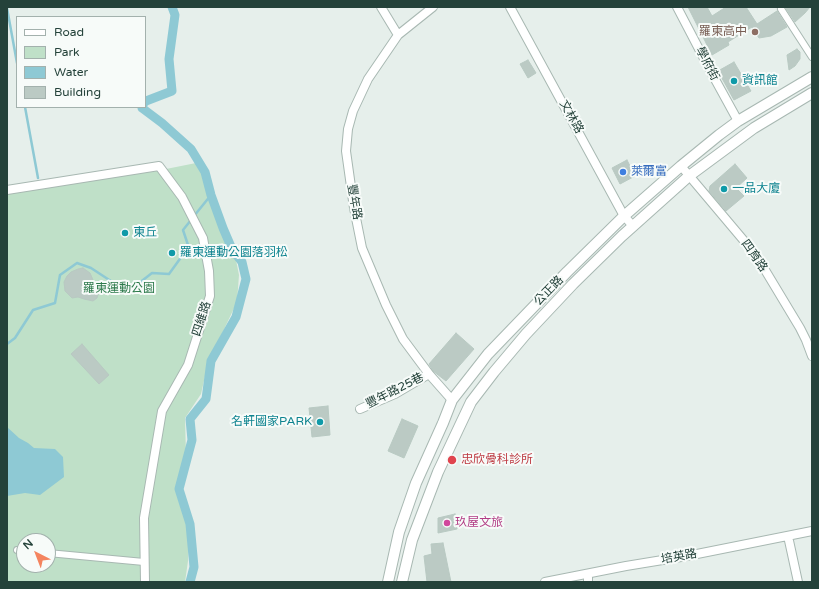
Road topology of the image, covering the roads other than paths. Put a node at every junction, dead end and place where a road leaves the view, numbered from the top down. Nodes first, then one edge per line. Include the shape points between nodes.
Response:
1 (381, 7) edge
2 (433, 7) edge
3 (510, 7) edge
4 (677, 7) edge
5 (781, 9) dead end
6 (398, 35) junction
7 (812, 58) edge
8 (812, 77) edge
9 (812, 93) edge
10 (738, 122) junction
11 (681, 166) junction
12 (690, 176) junction
13 (7, 190) edge
14 (624, 216) junction
15 (633, 226) junction
16 (812, 356) edge
17 (429, 374) junction
18 (452, 400) junction
19 (360, 409) dead end
20 (812, 531) edge
21 (788, 536) junction
22 (56, 554) edge
23 (144, 562) junction
24 (588, 578) edge
25 (144, 582) edge
26 (388, 582) edge
27 (402, 582) edge
28 (545, 582) edge
29 (798, 582) edge

1 - 6 street
2 - 6 street, 豐年路
3 - 14 street, 文林路
4 - 10 street, 學府街
5 - 7 street
6 - 17 street, 豐年路 via 368,79 353,111 346,151 362,248 403,339
8 - 10 street, 公正路
9 - 12 street, 公正路 via 754,128
10 - 11 street, 公正路
11 - 12 street, 四育路
11 - 14 street, 公正路
12 - 15 street, 公正路
12 - 16 street, 四育路 via 756,255 800,328
13 - 23 street, 四維路 via 159,166 182,198 203,238 209,271 210,296 188,365 162,411 144,518
14 - 15 street, 文林路
14 - 18 street, 公正路 via 488,354
15 - 27 street, 公正路 via 526,334 471,402 438,472 412,540
17 - 18 street, 豐年路
17 - 19 street, 豐年路25巷 via 395,394
18 - 26 street, 公正路 via 413,490 399,532
20 - 21 street, 培英路
21 - 24 street, 培英路
21 - 29 street
22 - 23 street
23 - 25 street, 四維路
24 - 28 street, 培英路

